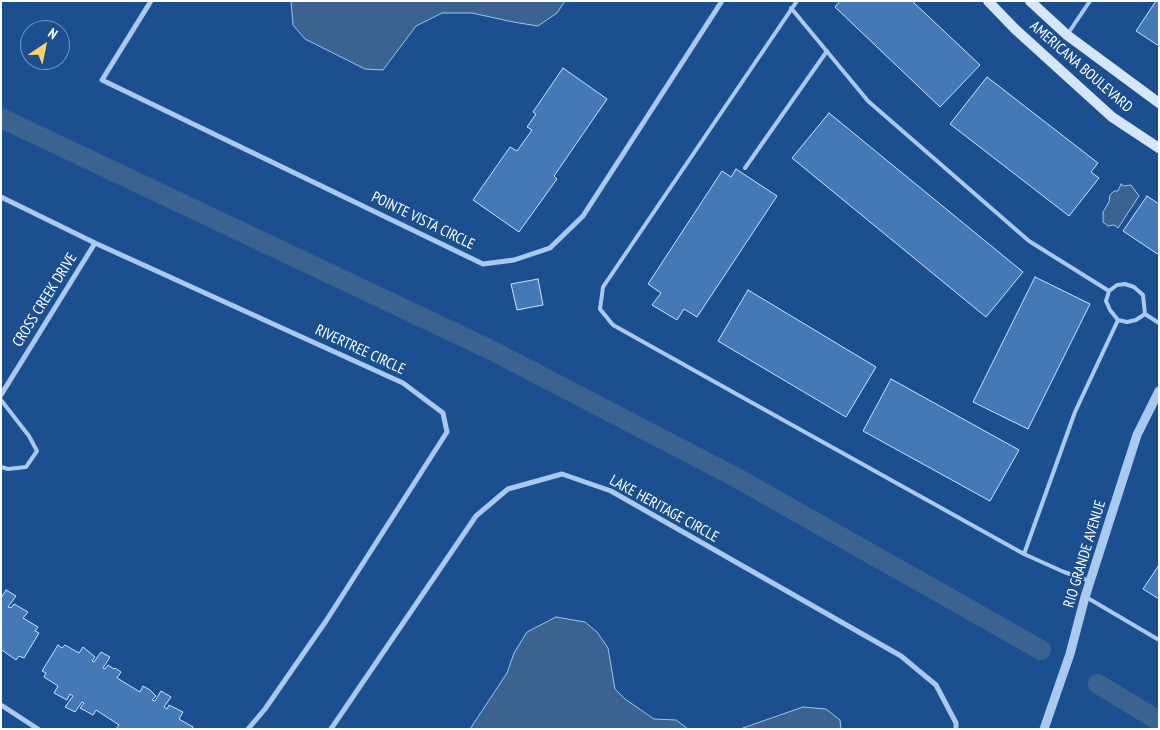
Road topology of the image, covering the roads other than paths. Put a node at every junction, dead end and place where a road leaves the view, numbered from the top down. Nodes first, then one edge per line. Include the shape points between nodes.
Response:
1 (151, 1) edge
2 (722, 1) edge
3 (797, 1) edge
4 (988, 1) edge
5 (1030, 1) edge
6 (1090, 1) edge
7 (791, 8) junction
8 (1067, 35) junction
9 (827, 51) junction
10 (1159, 103) edge
11 (1159, 148) edge
12 (745, 168) dead end
13 (1, 197) edge
14 (95, 243) junction
15 (1109, 291) junction
16 (1145, 314) junction
17 (1118, 320) junction
18 (1159, 323) edge
19 (1159, 391) edge
20 (1, 395) edge
21 (1, 400) edge
22 (1, 467) edge
23 (1024, 554) junction
24 (1090, 581) junction
25 (1085, 597) junction
26 (1159, 640) edge
27 (1, 705) edge
28 (38, 729) edge
29 (248, 729) edge
30 (331, 729) edge
31 (956, 729) edge
32 (1044, 729) edge

1 - 2 street, POINTE VISTA CIRCLE via 102,80 483,264 514,260 550,248 583,216
3 - 7 lane
4 - 11 main road, AMERICANA BOULEVARD via 1112,117
5 - 8 main road, AMERICANA BOULEVARD
6 - 8 lane
7 - 9 lane
7 - 23 lane via 603,287 600,309 612,326
8 - 10 main road, AMERICANA BOULEVARD
9 - 12 lane
9 - 15 lane via 868,100 1029,241
13 - 14 street, RIVERTREE CIRCLE
14 - 20 street, CROSS CREEK DRIVE
14 - 29 street, RIVERTREE CIRCLE via 403,383 444,413 447,432 326,621
15 - 16 lane via 1117,285 1134,287 1143,295
15 - 17 lane via 1106,302
16 - 17 lane via 1127,322
16 - 18 lane
17 - 23 lane via 1075,412
19 - 24 street, RIO GRANDE AVENUE via 1137,435
21 - 22 lane via 37,451 26,467
23 - 24 lane
24 - 25 street, RIO GRANDE AVENUE
25 - 26 lane
25 - 32 street, RIO GRANDE AVENUE via 1070,654
27 - 28 street
30 - 31 street, LAKE HERITAGE CIRCLE via 476,516 508,489 562,474 611,491 900,656 936,685

